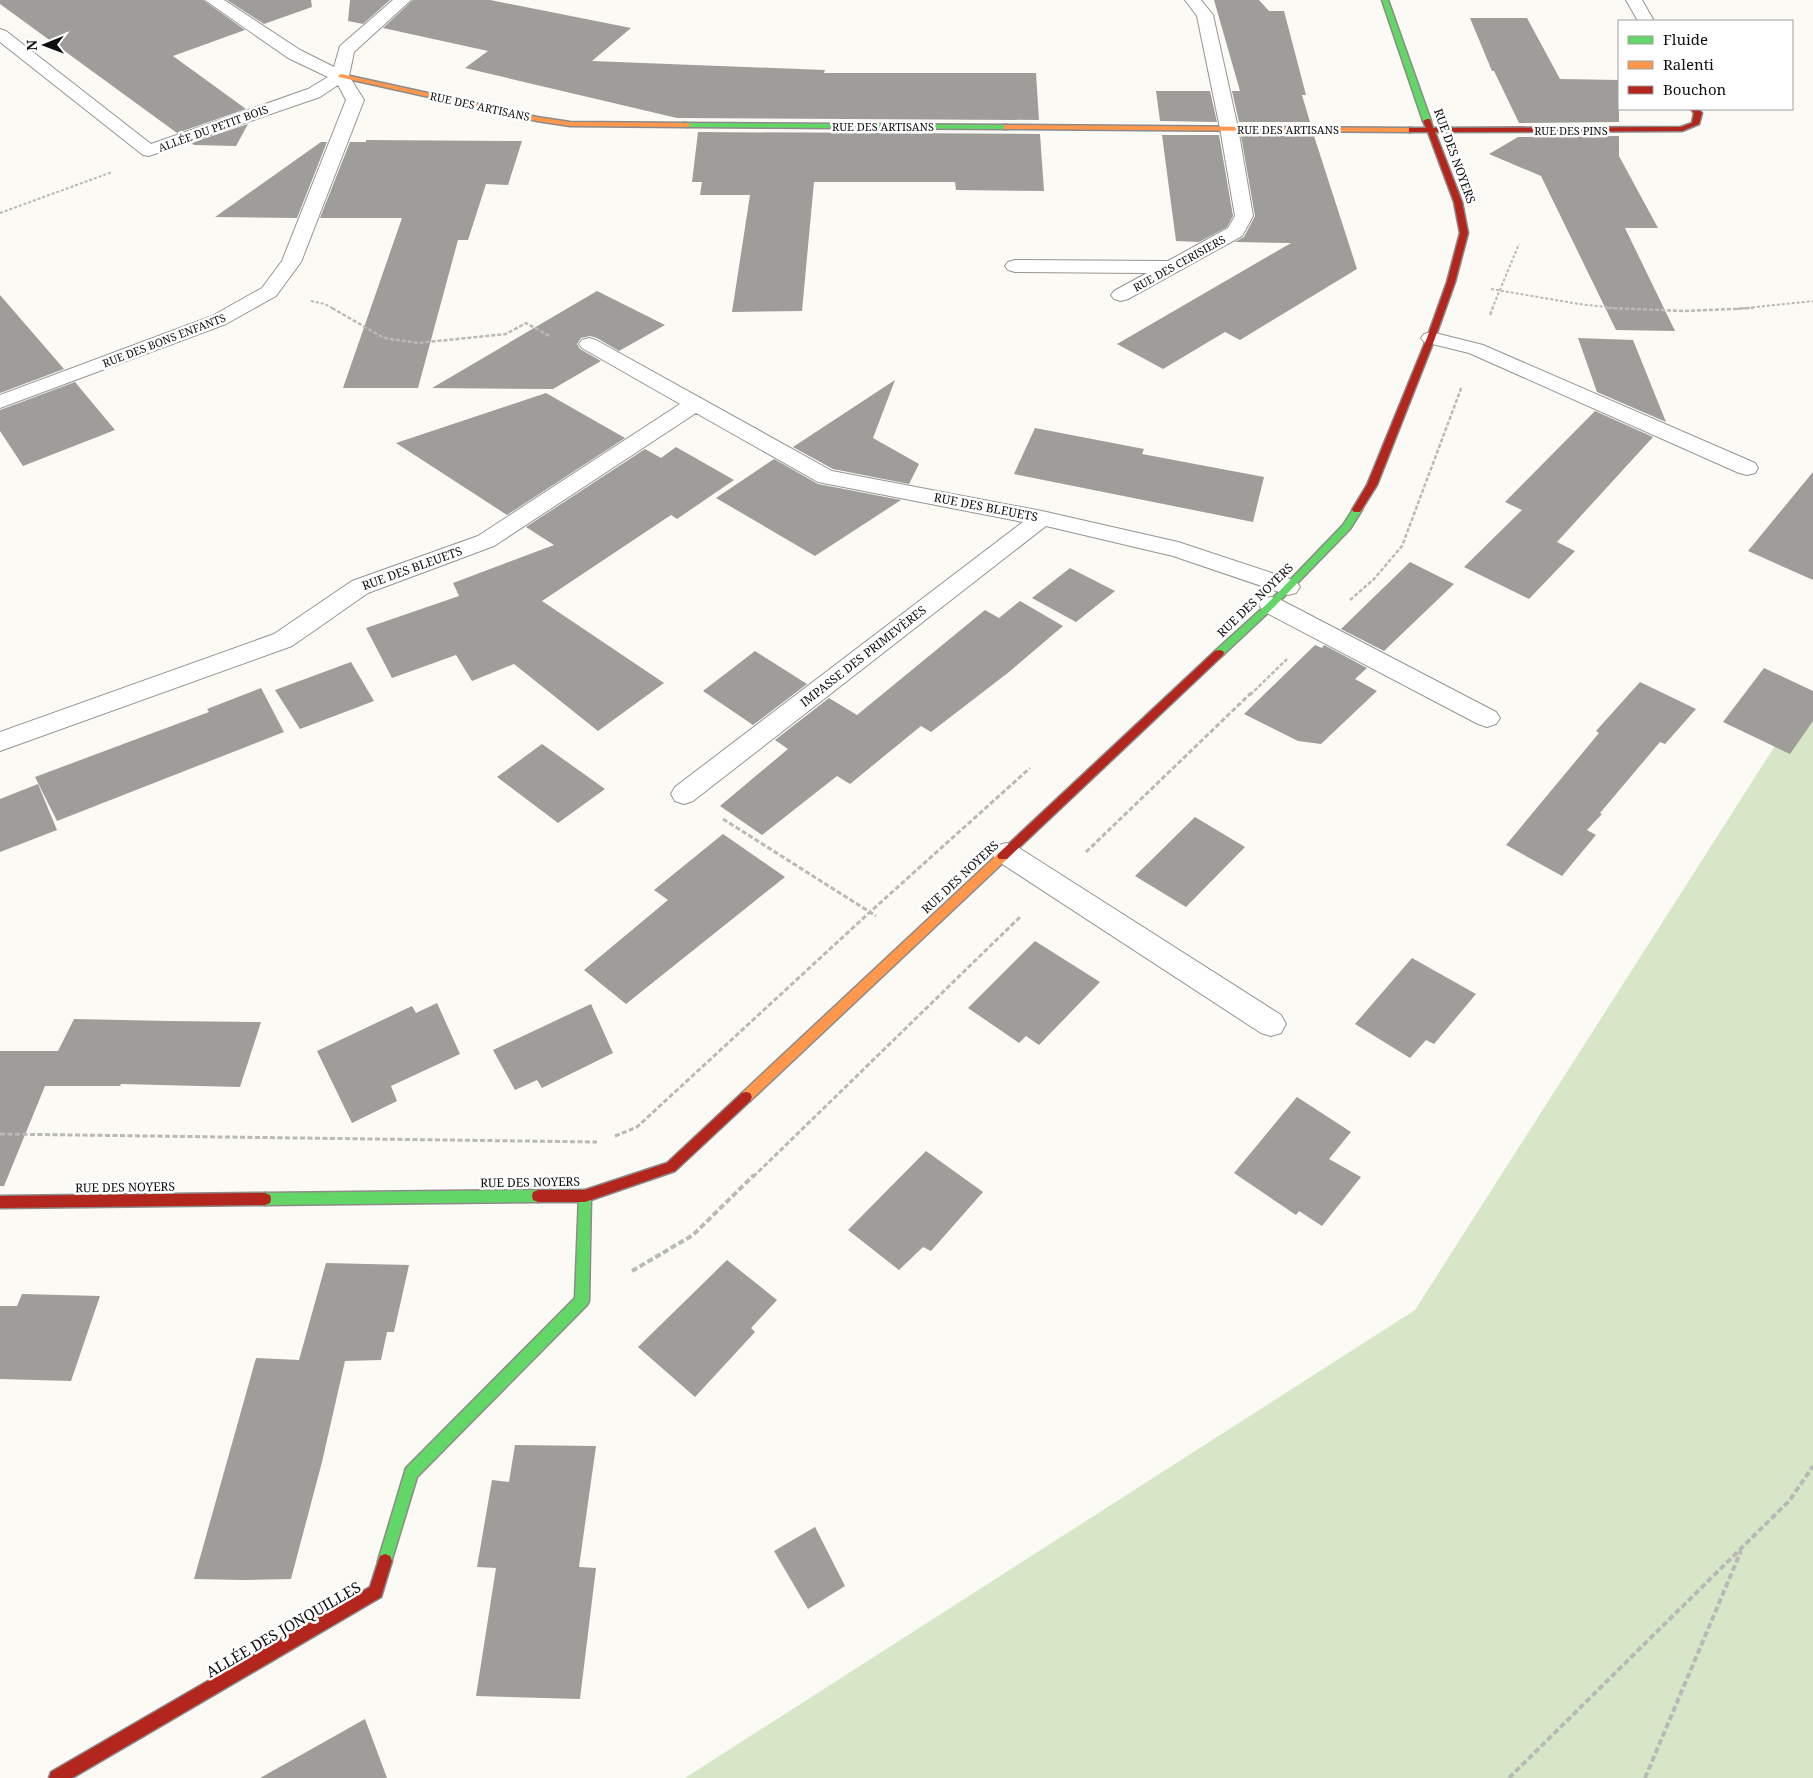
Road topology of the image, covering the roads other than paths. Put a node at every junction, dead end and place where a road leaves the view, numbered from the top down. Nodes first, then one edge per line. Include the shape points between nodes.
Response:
1 (213, 0) edge
2 (403, 0) edge
3 (1193, 0) edge
4 (1386, 0) edge
5 (1634, 0) edge
6 (1645, 20) edge
7 (0, 34) edge
8 (341, 76) junction
9 (1696, 110) edge
10 (1229, 128) junction
11 (1430, 130) junction
12 (1015, 266) dead end
13 (1170, 267) junction
14 (1121, 295) dead end
15 (1431, 338) junction
16 (589, 344) road end
17 (0, 402) edge
18 (695, 404) junction
19 (1747, 468) dead end
20 (1042, 518) junction
21 (1288, 587) junction
22 (1271, 605) junction
23 (1487, 718) dead end
24 (0, 742) edge
25 (684, 794) road end
26 (1006, 853) junction
27 (1271, 1024) dead end
28 (585, 1196) junction
29 (0, 1202) edge
30 (57, 1778) edge

1 - 8 street via 294,54
2 - 8 street via 346,50
3 - 10 street, RUE DES CERISIERS via 1205,15
4 - 11 street, RUE DES NOYERS
5 - 6 street
7 - 8 street, ALLÉE DU PETIT BOIS via 149,151 314,93
8 - 10 street, RUE DES ARTISANS via 570,124
8 - 17 street, RUE DES BONS ENFANTS via 355,100 291,262 269,292 219,320
9 - 11 street, RUE DES PINS via 1695,124 1682,129
10 - 11 street, RUE DES ARTISANS
10 - 13 street, RUE DES CERISIERS via 1244,216 1235,232
11 - 15 street, RUE DES NOYERS via 1458,202 1464,233
12 - 13 street
13 - 14 street, RUE DES CERISIERS
15 - 19 street via 1476,349
15 - 21 street, RUE DES NOYERS via 1372,485 1347,528
16 - 18 street, RUE DES BLEUETS
18 - 20 street, RUE DES BLEUETS via 826,477
18 - 24 street, RUE DES BLEUETS via 486,541 360,587 283,640
20 - 21 street, RUE DES BLEUETS via 1178,550
20 - 25 street, IMPASSE DES PRIMEVÈRES
21 - 22 street, RUE DES NOYERS
22 - 23 street
22 - 26 street, RUE DES NOYERS
26 - 27 street
26 - 28 street, RUE DES NOYERS via 671,1167
28 - 29 street, RUE DES NOYERS
28 - 30 street, ALLÉE DES JONQUILLES via 582,1301 411,1473 376,1592

